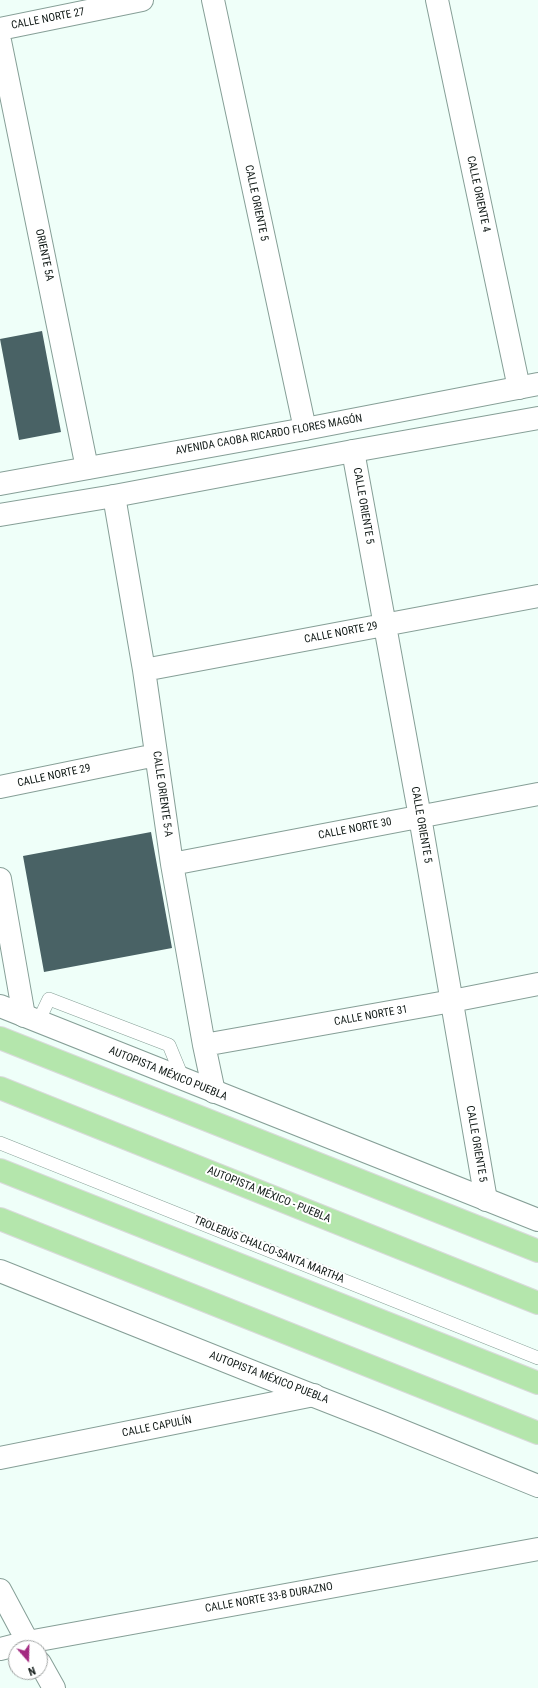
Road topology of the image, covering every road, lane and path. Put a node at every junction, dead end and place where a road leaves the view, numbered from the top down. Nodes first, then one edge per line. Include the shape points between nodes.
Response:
1 (142, 0) edge
2 (212, 0) edge
3 (437, 0) edge
4 (0, 29) edge
5 (0, 41) edge
6 (528, 386) edge
7 (538, 418) edge
8 (305, 429) junction
9 (353, 451) junction
10 (87, 468) junction
11 (0, 484) edge
12 (114, 496) junction
13 (0, 515) edge
14 (538, 596) edge
15 (385, 625) junction
16 (144, 670) junction
17 (156, 755) junction
18 (0, 787) edge
19 (538, 794) edge
20 (420, 817) junction
21 (172, 864) junction
22 (0, 879) edge
23 (538, 984) edge
24 (452, 1001) junction
25 (0, 1006) edge
26 (31, 1019) junction
27 (0, 1038) edge
28 (204, 1045) junction
29 (0, 1088) edge
30 (214, 1092) junction
31 (0, 1143) edge
32 (0, 1159) edge
33 (0, 1170) edge
34 (486, 1200) junction
35 (0, 1219) edge
36 (538, 1220) edge
37 (538, 1251) edge
38 (0, 1271) edge
39 (538, 1303) edge
40 (538, 1358) edge
41 (538, 1372) edge
42 (538, 1384) edge
43 (314, 1395) junction
44 (538, 1433) edge
45 (0, 1458) edge
46 (538, 1486) edge
47 (538, 1549) edge
48 (0, 1590) edge
49 (27, 1640) edge
50 (48, 1642) edge
51 (48, 1677) edge
52 (54, 1688) edge

1 - 4 street, CALLE NORTE 27
2 - 8 street, CALLE ORIENTE 5
3 - 6 street, CALLE ORIENTE 4
5 - 10 street, ORIENTE 5A
6 - 8 street, AVENIDA CAOBA RICARDO FLORES MAGÓN
7 - 9 street
8 - 10 street, AVENIDA CAOBA RICARDO FLORES MAGÓN
9 - 12 street
9 - 15 street, CALLE ORIENTE 5
10 - 11 street, AVENIDA CAOBA RICARDO FLORES MAGÓN
12 - 13 street
12 - 16 street, CALLE ORIENTE 5-A
14 - 15 street, CALLE NORTE 29
15 - 16 street, CALLE NORTE 29
15 - 20 street, CALLE ORIENTE 5
16 - 17 street, CALLE ORIENTE 5-A
17 - 18 street, CALLE NORTE 29
17 - 21 street, CALLE ORIENTE 5-A
19 - 20 street, CALLE NORTE 30
20 - 21 street, CALLE NORTE 30
20 - 24 street, CALLE ORIENTE 5
21 - 28 street, CALLE ORIENTE 5-A
22 - 26 street
23 - 24 street, CALLE NORTE 31
24 - 28 street, CALLE NORTE 31
24 - 34 street, CALLE ORIENTE 5
25 - 26 street, AUTOPISTA MÉXICO PUEBLA
26 - 30 street, AUTOPISTA MÉXICO PUEBLA
27 - 37 highway
28 - 30 street, CALLE ORIENTE 5-A
29 - 39 highway, AUTOPISTA MÉXICO - PUEBLA
30 - 34 street, AUTOPISTA MÉXICO PUEBLA
31 - 40 lane, TROLEBÚS CHALCO-SANTA MARTHA
32 - 41 lane
33 - 42 highway
34 - 36 street, AUTOPISTA MÉXICO PUEBLA
35 - 44 highway
38 - 43 street, AUTOPISTA MÉXICO PUEBLA
43 - 45 street, CALLE CAPULÍN
43 - 46 street, AUTOPISTA MÉXICO PUEBLA
47 - 50 street, CALLE NORTE 33-B DURAZNO
48 - 49 street
51 - 52 street

